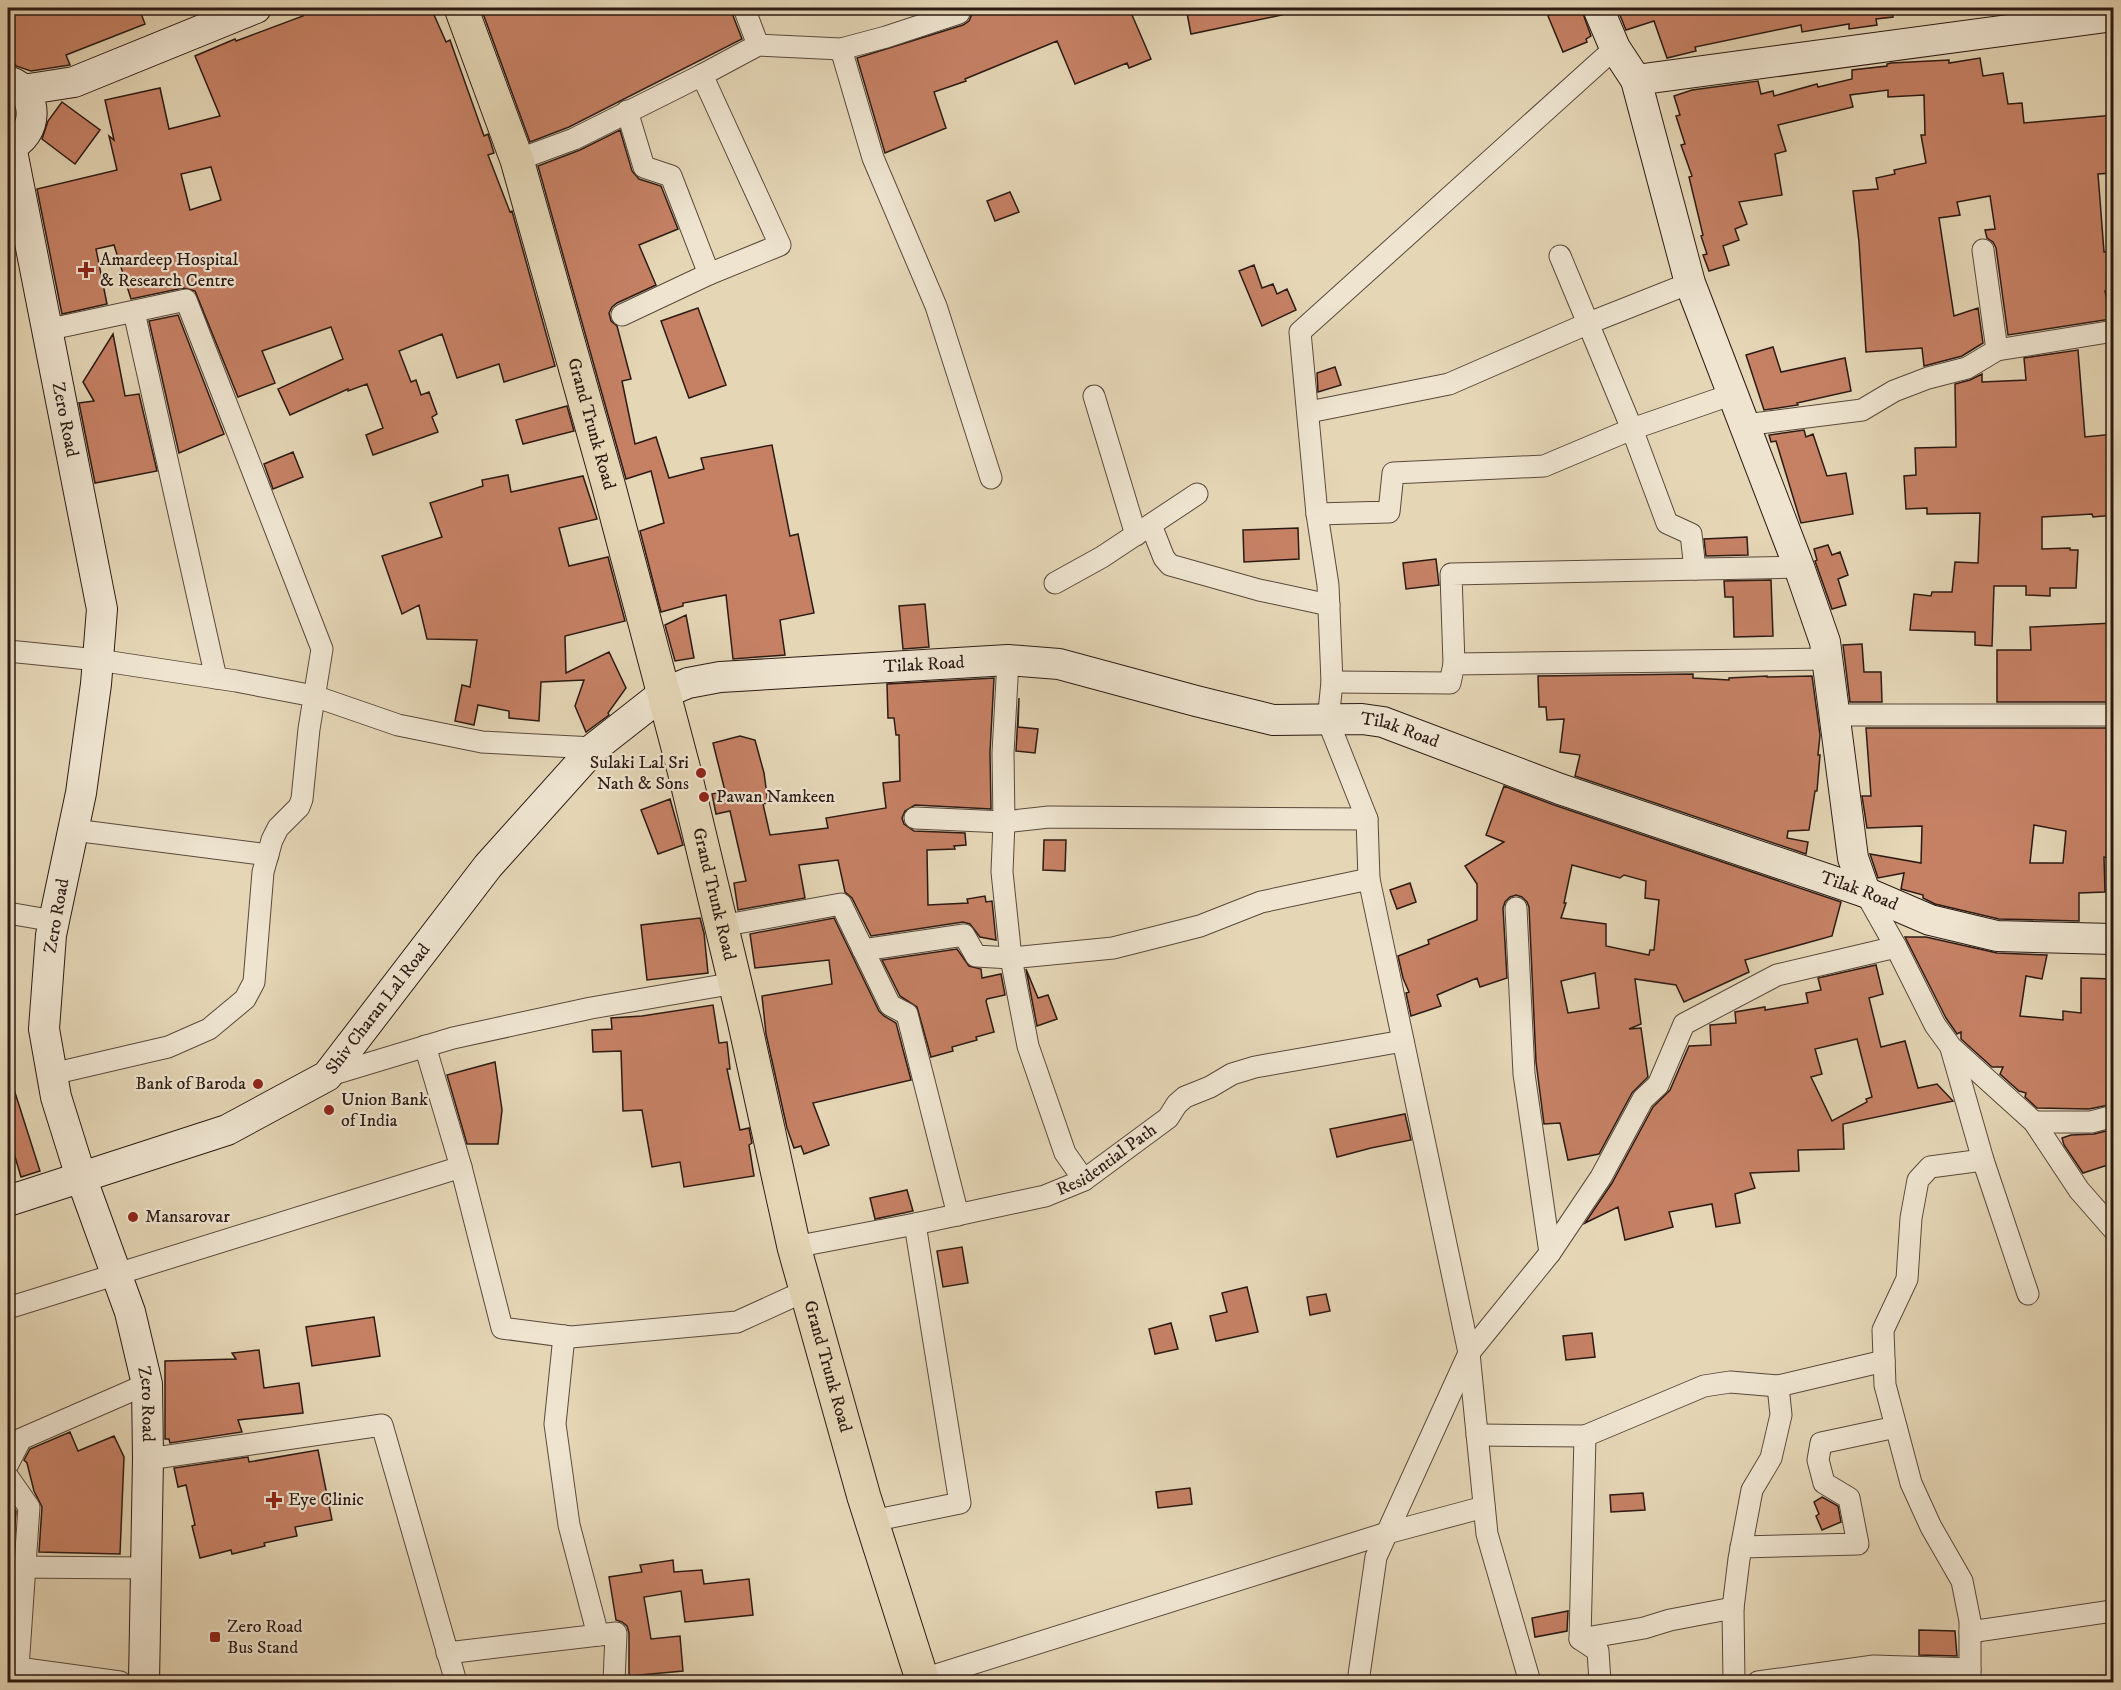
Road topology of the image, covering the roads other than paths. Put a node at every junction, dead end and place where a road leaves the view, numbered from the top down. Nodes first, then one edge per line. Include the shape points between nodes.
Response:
1 (256, 8) edge
2 (460, 8) edge
3 (744, 8) edge
4 (957, 8) edge
5 (1598, 8) edge
6 (2114, 16) edge
7 (758, 45) junction
8 (1615, 48) junction
9 (841, 49) junction
10 (702, 75) junction
11 (1636, 80) junction
12 (74, 82) junction
13 (15, 85) edge
14 (627, 111) junction
15 (32, 118) junction
16 (9, 146) edge
17 (517, 160) junction
18 (8, 198) edge
19 (29, 240) junction
20 (1983, 250) dead end
21 (1560, 256) dead end
22 (709, 274) junction
23 (1690, 283) junction
24 (134, 312) junction
25 (622, 315) dead end
26 (1589, 322) junction
27 (46, 330) junction
28 (2114, 331) edge
29 (1997, 350) junction
30 (1733, 394) junction
31 (1094, 396) dead end
32 (1309, 412) junction
33 (1745, 425) junction
34 (1632, 429) junction
35 (991, 478) dead end
36 (1197, 494) dead end
37 (1317, 513) junction
38 (1143, 530) junction
39 (1799, 567) junction
40 (1695, 569) junction
41 (1055, 583) dead end
42 (1329, 605) junction
43 (8, 651) edge
44 (1827, 659) junction
45 (98, 660) junction
46 (1008, 660) junction
47 (1454, 664) junction
48 (216, 678) junction
49 (1332, 682) junction
50 (663, 693) junction
51 (314, 696) junction
52 (1835, 715) junction
53 (2114, 715) edge
54 (1328, 721) junction
55 (594, 748) junction
56 (915, 818) dead end
57 (1367, 819) junction
58 (1004, 822) junction
59 (74, 830) junction
60 (268, 855) junction
61 (1369, 879) junction
62 (1865, 892) junction
63 (1516, 908) dead end
64 (8, 914) edge
65 (54, 921) junction
66 (721, 926) junction
67 (2114, 939) edge
68 (1896, 947) junction
69 (863, 950) junction
70 (1011, 958) junction
71 (735, 983) junction
72 (1403, 1041) junction
73 (425, 1046) junction
74 (1951, 1047) junction
75 (52, 1074) junction
76 (327, 1076) junction
77 (2114, 1116) edge
78 (2034, 1122) junction
79 (1983, 1160) junction
80 (461, 1167) junction
81 (81, 1177) junction
82 (1084, 1180) junction
83 (8, 1201) edge
84 (958, 1215) junction
85 (915, 1224) junction
86 (2114, 1230) edge
87 (794, 1247) junction
88 (1550, 1253) junction
89 (116, 1274) junction
90 (806, 1291) junction
91 (2028, 1294) dead end
92 (8, 1308) edge
93 (564, 1336) junction
94 (1469, 1353) junction
95 (1884, 1361) junction
96 (147, 1384) junction
97 (1778, 1386) junction
98 (1896, 1427) junction
99 (1477, 1435) junction
100 (1585, 1436) junction
101 (148, 1459) junction
102 (8, 1464) edge
103 (8, 1477) edge
104 (1484, 1507) junction
105 (872, 1521) junction
106 (1387, 1533) junction
107 (1741, 1548) junction
108 (16, 1567) edge
109 (145, 1568) junction
110 (1733, 1608) junction
111 (2114, 1614) edge
112 (1970, 1632) junction
113 (598, 1635) junction
114 (1580, 1639) junction
115 (447, 1653) junction
116 (17, 1675) edge
117 (1970, 1676) edge
118 (920, 1682) edge
119 (120, 1683) edge
120 (144, 1683) edge
121 (456, 1683) edge
122 (614, 1683) edge
123 (1358, 1683) edge
124 (1530, 1683) edge
125 (1600, 1683) edge
126 (1734, 1683) edge
127 (1758, 1683) edge

1 - 12 main road
2 - 17 main road, Grand Trunk Road
3 - 7 street
4 - 9 street via 959,13
5 - 8 main road
6 - 11 main road
7 - 9 street
7 - 10 street
8 - 11 main road
8 - 32 street via 1300,332
9 - 35 street via 873,158 936,306
10 - 14 street
10 - 22 street via 780,245
11 - 23 main road
12 - 13 main road
12 - 15 main road
13 - 15 main road via 30,103
14 - 17 street via 574,139
14 - 22 street via 644,167 671,176
15 - 16 main road via 25,135
16 - 19 main road, Zero Road
17 - 50 main road, Grand Trunk Road
18 - 19 main road
19 - 27 main road, Zero Road
20 - 29 street
21 - 26 street
22 - 25 street
23 - 26 street
23 - 30 main road
24 - 27 street
24 - 48 street
24 - 51 street via 186,300 322,649
26 - 32 street via 1449,384
26 - 34 street
27 - 45 main road, Zero Road via 102,609
28 - 29 street
29 - 33 street via 1967,368 1894,391 1862,410
30 - 33 main road
30 - 34 street
31 - 38 street
32 - 37 street
33 - 39 main road
34 - 37 street via 1544,466 1394,473 1389,512
34 - 40 street via 1667,523 1691,534
36 - 38 street
37 - 42 street
38 - 41 street
38 - 42 street via 1170,565
39 - 40 street
39 - 44 main road via 1825,642
40 - 47 street via 1451,574
42 - 49 street
43 - 45 street
44 - 47 street
44 - 52 main road
45 - 48 street
45 - 59 main road, Zero Road
46 - 50 main road, Tilak Road via 720,677
46 - 54 main road, Tilak Road via 1059,664 1274,720
46 - 58 street
47 - 49 street via 1450,683
48 - 51 street
49 - 54 street
50 - 55 main road, Shiv Charan Lal Road
50 - 66 main road, Grand Trunk Road
51 - 55 street via 398,725 483,742
51 - 60 street via 302,799 278,828
52 - 53 street
52 - 62 main road via 1853,858
54 - 57 street
54 - 62 main road, Tilak Road via 1383,722 1560,789
55 - 76 main road, Shiv Charan Lal Road via 488,866
56 - 58 street
57 - 58 street via 1049,818
57 - 61 street
58 - 70 street via 1002,872
59 - 60 street
59 - 65 main road, Zero Road
60 - 75 street via 263,872 254,982 245,999 209,1029 168,1047
61 - 70 street via 1260,902 1200,926 1113,948
61 - 72 street
62 - 67 main road, Tilak Road via 1930,920 1997,936
62 - 68 street
63 - 88 street via 1524,1074
64 - 65 street
65 - 75 main road, Zero Road via 44,1029
66 - 69 street via 841,904
66 - 71 main road, Grand Trunk Road
68 - 74 street via 1935,1025
68 - 88 street via 1777,975 1684,1024 1658,1084 1644,1100 1601,1177
69 - 70 street via 964,935 976,956
69 - 84 street via 890,1005 907,1014
70 - 82 street via 1028,1046 1065,1154
71 - 73 street via 591,1008
71 - 87 main road, Grand Trunk Road
72 - 82 street, Residential Path via 1232,1074 1185,1097 1168,1118
72 - 94 street
73 - 76 street
73 - 80 street
74 - 78 street
74 - 79 street
75 - 81 main road, Zero Road
76 - 81 main road, Shiv Charan Lal Road via 227,1130
77 - 78 street via 2091,1122
78 - 86 street via 2079,1190
79 - 91 street
79 - 95 street via 1930,1167 1918,1180 1907,1279 1883,1330
80 - 89 street
80 - 93 street via 502,1328
81 - 83 main road, Shiv Charan Lal Road
81 - 89 main road, Zero Road
82 - 84 street, Residential Path via 1045,1196
84 - 85 street, Residential Path
85 - 87 street, Residential Path
85 - 105 street via 960,1503
87 - 90 main road, Grand Trunk Road
88 - 94 street
89 - 92 street
89 - 96 main road, Zero Road via 130,1312
90 - 93 street via 737,1322
90 - 105 main road, Grand Trunk Road
93 - 113 street via 555,1424 569,1525
94 - 99 street
94 - 106 street
95 - 97 street
95 - 98 street via 1885,1385
96 - 101 main road, Zero Road
96 - 102 street via 21,1438
97 - 100 street via 1730,1382 1704,1386
97 - 107 street via 1781,1415 1771,1458 1752,1490
98 - 107 street via 1821,1443 1818,1460 1824,1483 1849,1498 1858,1544
98 - 112 street via 1911,1483 1962,1581
99 - 100 street
99 - 104 street
100 - 114 street
101 - 109 main road, Zero Road
101 - 115 street via 382,1425
103 - 108 street via 29,1507
104 - 106 street
104 - 124 street via 1487,1534
105 - 118 main road, Grand Trunk Road
106 - 118 street
106 - 123 street via 1376,1557
107 - 110 street
108 - 109 street
108 - 116 street
109 - 120 main road, Zero Road
110 - 114 street
110 - 126 street
111 - 112 street via 2112,1611
112 - 117 street
113 - 115 street
113 - 122 street via 616,1633
114 - 125 street via 1598,1652
115 - 121 street
116 - 119 street
117 - 127 street via 1874,1666

